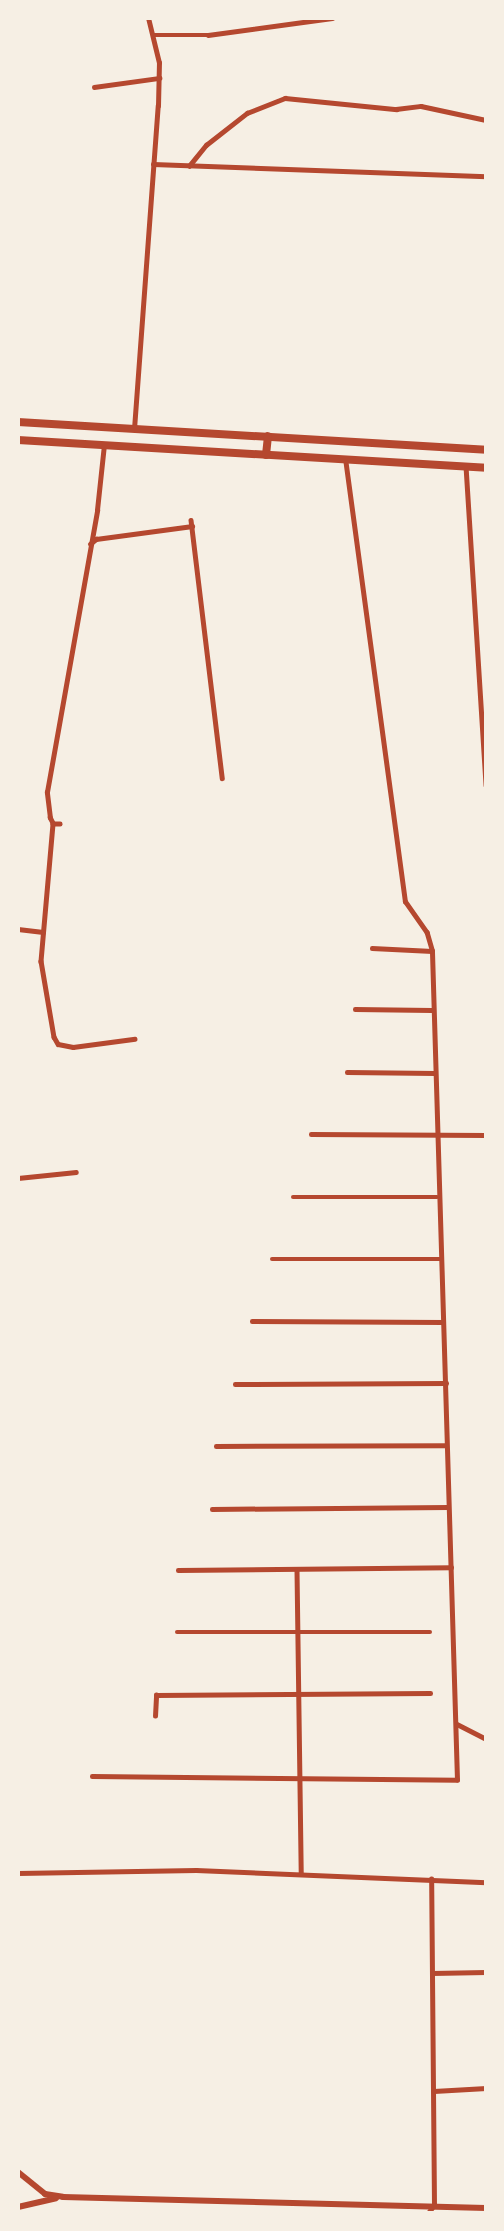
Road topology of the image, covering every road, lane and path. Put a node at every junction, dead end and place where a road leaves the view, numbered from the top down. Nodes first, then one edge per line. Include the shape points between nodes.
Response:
1 (148, 18) edge
2 (332, 18) edge
3 (154, 35) junction
4 (159, 78) junction
5 (94, 87) dead end
6 (486, 120) edge
7 (153, 164) junction
8 (189, 166) junction
9 (486, 176) edge
10 (18, 422) edge
11 (134, 429) junction
12 (268, 436) junction
13 (18, 440) edge
14 (104, 445) junction
15 (486, 450) edge
16 (266, 455) junction
17 (345, 460) junction
18 (466, 466) junction
19 (486, 468) edge
20 (191, 520) dead end
21 (192, 526) junction
22 (90, 544) junction
23 (222, 778) dead end
24 (486, 785) edge
25 (53, 824) junction
26 (60, 824) dead end
27 (18, 929) edge
28 (43, 932) junction
29 (372, 948) dead end
30 (432, 951) junction
31 (355, 1009) dead end
32 (431, 1010) junction
33 (134, 1039) dead end
34 (347, 1072) dead end
35 (435, 1073) junction
36 (311, 1134) dead end
37 (437, 1134) junction
38 (486, 1135) edge
39 (76, 1172) dead end
40 (18, 1178) edge
41 (293, 1197) dead end
42 (437, 1197) junction
43 (273, 1259) dead end
44 (440, 1259) junction
45 (252, 1321) dead end
46 (443, 1322) junction
47 (446, 1383) junction
48 (235, 1384) dead end
49 (446, 1445) junction
50 (216, 1446) dead end
51 (448, 1507) junction
52 (212, 1509) dead end
53 (451, 1567) junction
54 (178, 1570) dead end
55 (297, 1570) junction
56 (177, 1632) dead end
57 (299, 1632) junction
58 (430, 1632) dead end
59 (430, 1693) dead end
60 (299, 1695) junction
61 (155, 1716) dead end
62 (458, 1724) junction
63 (486, 1739) edge
64 (92, 1776) dead end
65 (300, 1777) junction
66 (18, 1873) edge
67 (301, 1874) junction
68 (431, 1879) junction
69 (486, 1882) edge
70 (486, 1972) edge
71 (432, 1973) junction
72 (486, 2088) edge
73 (434, 2091) junction
74 (18, 2172) edge
75 (63, 2197) junction
76 (434, 2205) junction
77 (18, 2207) edge
78 (486, 2208) edge
79 (428, 2213) edge

1 - 3 street
2 - 3 street via 208,35
3 - 4 street
4 - 5 street
4 - 7 street
6 - 8 street via 421,106 396,109 285,98 247,113 206,145
7 - 8 street
7 - 11 street
8 - 9 street
10 - 11 highway
11 - 12 highway
12 - 15 highway
12 - 16 highway
13 - 14 highway
14 - 16 highway
14 - 22 street
16 - 17 highway
17 - 18 highway
17 - 30 street via 405,902 427,933
18 - 19 highway
18 - 24 street
20 - 21 street
21 - 22 street via 96,539
21 - 23 street
22 - 25 street via 47,792
25 - 26 street
25 - 28 street
27 - 28 street
28 - 33 street via 41,961 58,1044 73,1047
29 - 30 street
30 - 32 street
31 - 32 street
32 - 35 street
34 - 35 street
35 - 37 street
36 - 37 street
37 - 38 street
37 - 42 street
39 - 40 street
41 - 42 street
42 - 44 street
43 - 44 street
44 - 46 street
45 - 46 street
46 - 47 street
47 - 48 street
47 - 49 street
49 - 50 street
49 - 51 street
51 - 52 street
51 - 53 street
53 - 55 street
53 - 62 street
54 - 55 street
55 - 57 street
56 - 57 street
57 - 58 street
57 - 60 street
59 - 60 street
60 - 61 street via 156,1695
60 - 65 street
62 - 63 street
62 - 65 street via 457,1780
64 - 65 street
65 - 67 street
66 - 67 street via 196,1870
67 - 68 street
68 - 69 street
68 - 71 street
70 - 71 street
71 - 73 street
72 - 73 street
73 - 76 street
74 - 75 street via 45,2194
75 - 76 street
75 - 77 street
76 - 78 street
76 - 79 street

